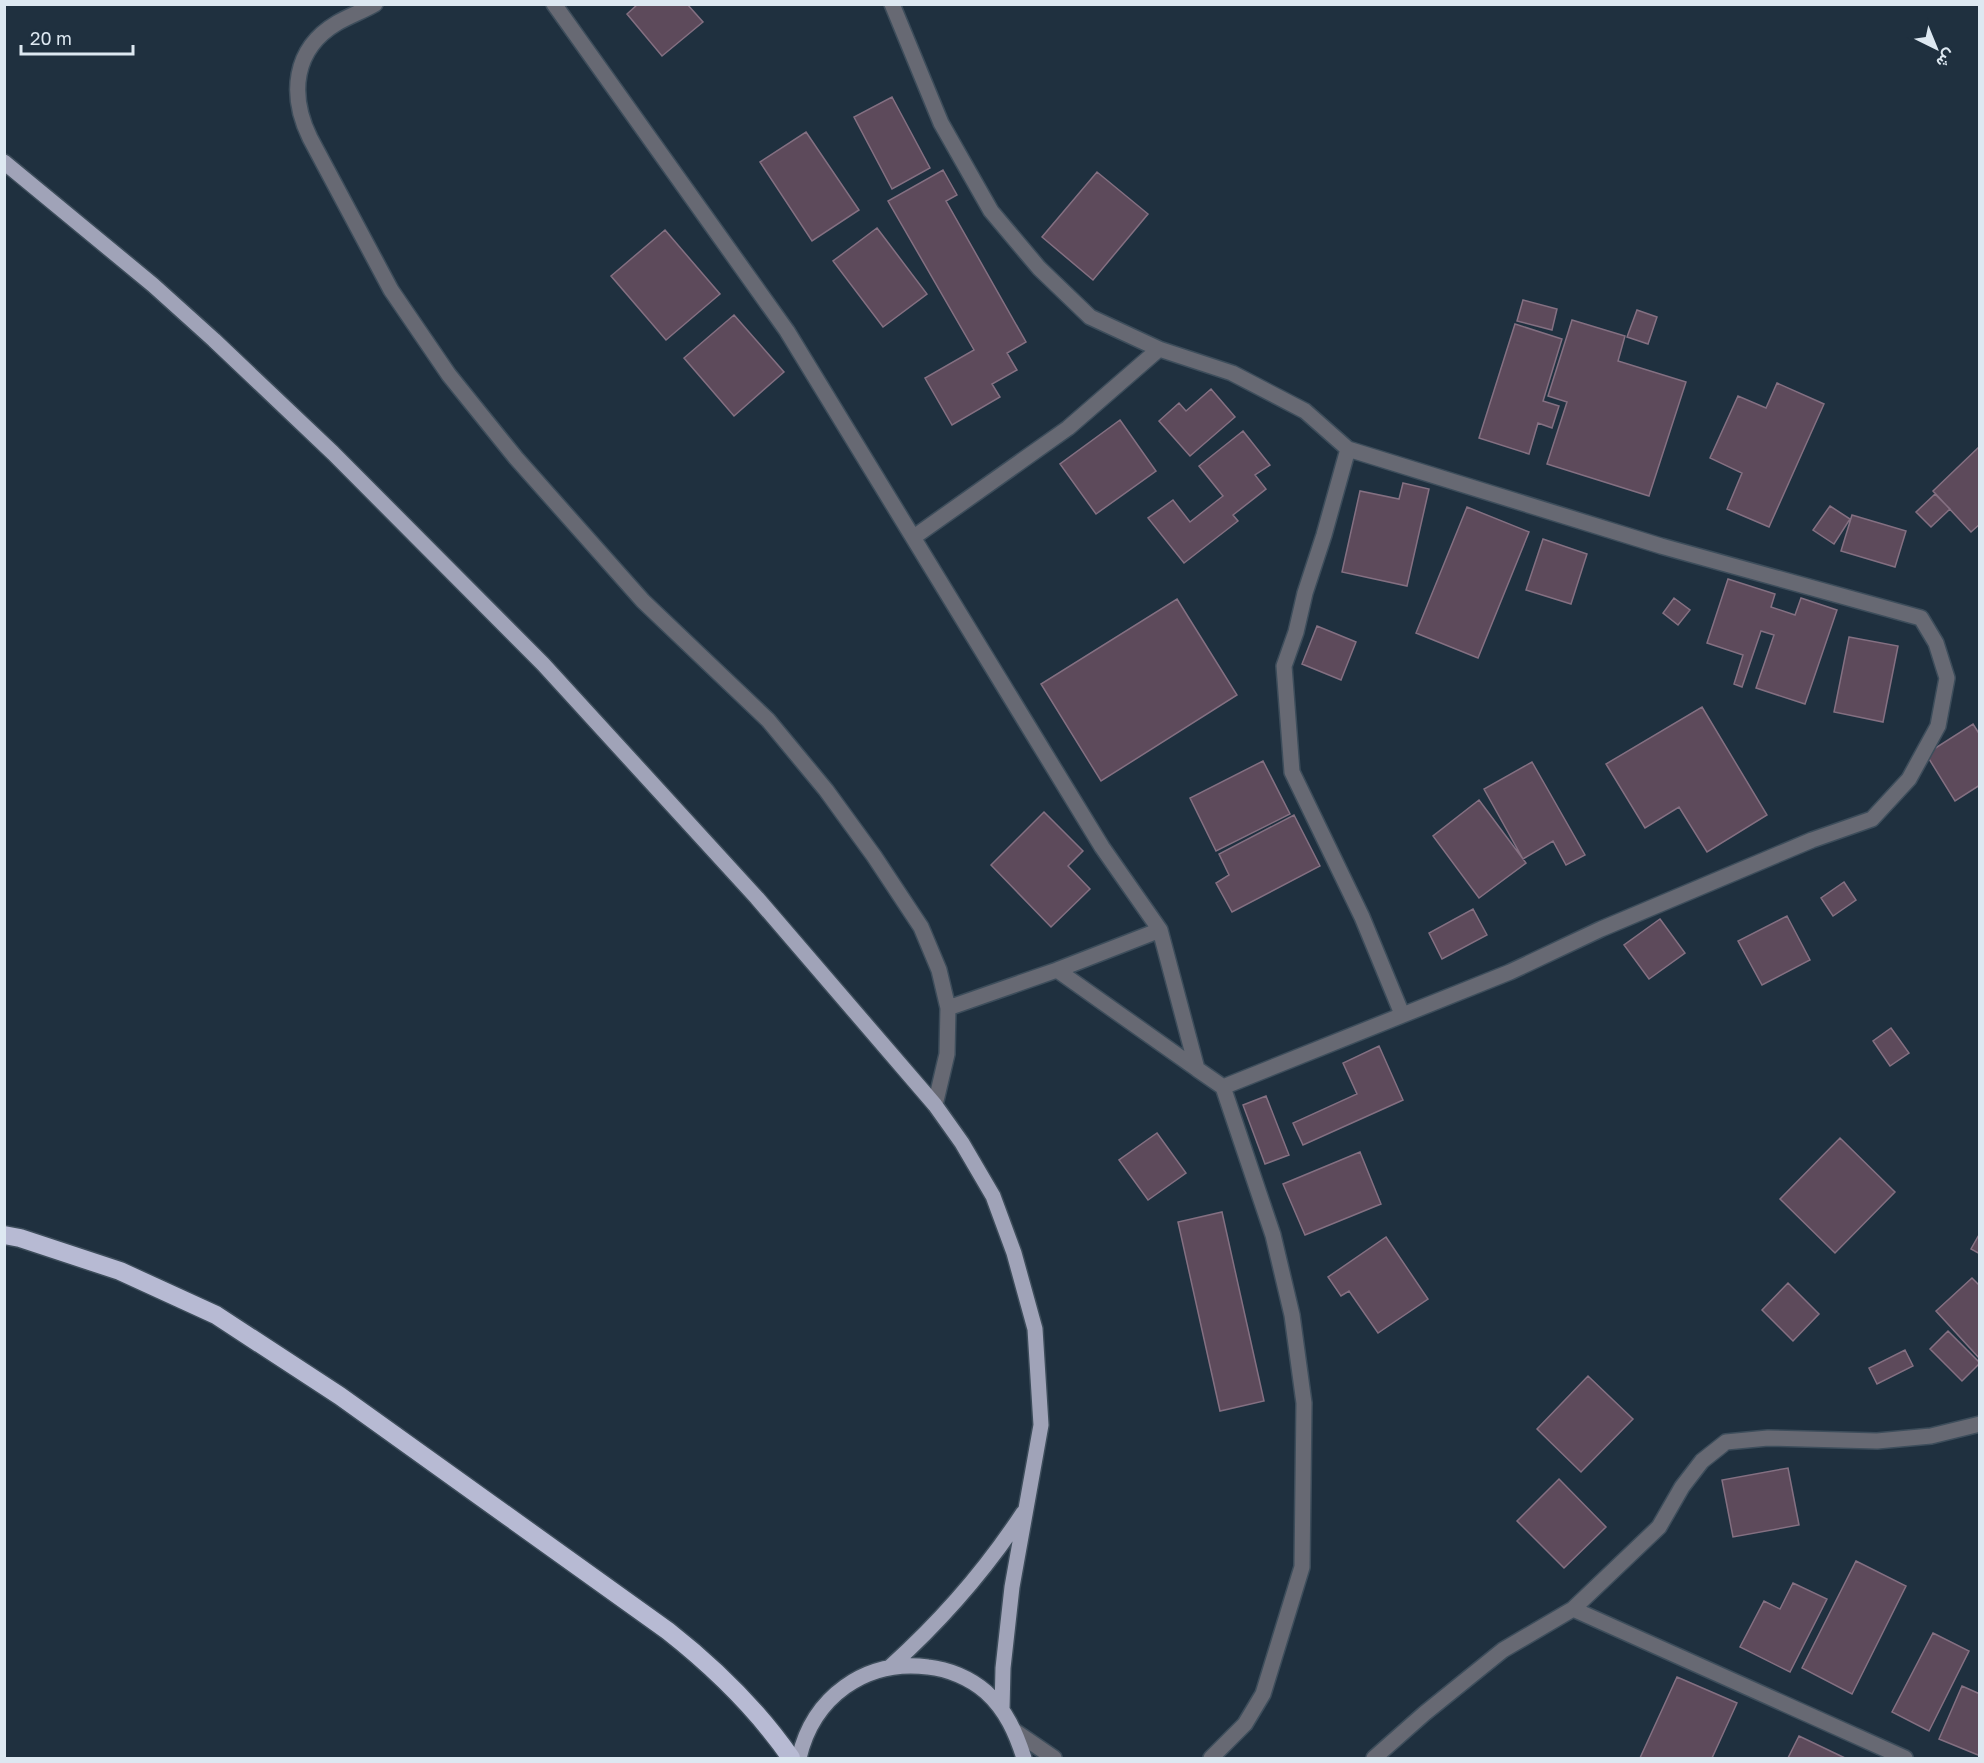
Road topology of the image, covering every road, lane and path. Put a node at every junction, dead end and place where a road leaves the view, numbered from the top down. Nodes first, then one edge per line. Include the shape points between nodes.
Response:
1 (375, 4) edge
2 (554, 4) edge
3 (892, 4) edge
4 (4, 162) edge
5 (1159, 349) junction
6 (1348, 448) junction
7 (914, 537) junction
8 (1160, 930) junction
9 (1057, 970) junction
10 (948, 1008) junction
11 (1402, 1014) junction
12 (1197, 1069) junction
13 (1222, 1087) junction
14 (935, 1106) junction
15 (4, 1235) edge
16 (1980, 1424) edge
17 (1028, 1506) junction
18 (1573, 1609) junction
19 (891, 1666) junction
20 (1002, 1709) junction
21 (1016, 1732) junction
22 (791, 1758) edge
23 (799, 1758) edge
24 (1024, 1758) edge
25 (1054, 1758) edge
26 (1211, 1758) edge
27 (1374, 1758) edge
28 (1905, 1758) edge

1 - 10 street via 338,22 310,48 297,83 297,102 301,121 391,290 449,375 516,458 643,601 768,720 826,790 921,927 939,969
2 - 7 street via 787,331
3 - 5 street via 941,123 991,211 1039,268 1090,317
4 - 14 main road via 153,285 222,348 383,502 543,664 757,898
5 - 6 street via 1232,373 1305,411
5 - 7 street via 1068,428
6 - 11 street via 1284,666 1292,772 1362,917
6 - 11 street via 1661,546 1922,618 1936,643 1947,678 1938,726 1908,778 1872,819 1812,840 1510,972
7 - 8 street via 1102,847
8 - 9 street
8 - 12 street
9 - 10 street
9 - 12 street
10 - 14 street via 947,1054
11 - 13 street
12 - 13 street
13 - 26 street via 1273,1235 1292,1315 1304,1403 1302,1567 1263,1694 1245,1724
14 - 17 main road via 993,1196 1035,1329 1041,1425
15 - 22 highway via 120,1271 216,1315 340,1396 690,1649 752,1708
16 - 18 street via 1931,1436 1877,1441 1748,1438 1726,1442 1702,1461 1659,1527
17 - 19 main road via 966,1591
17 - 20 main road via 1009,1607
18 - 27 street via 1503,1650
18 - 28 street
19 - 20 main road via 941,1668 985,1691
19 - 23 main road via 848,1684 829,1700 814,1720
20 - 21 main road
21 - 24 main road
21 - 25 street

